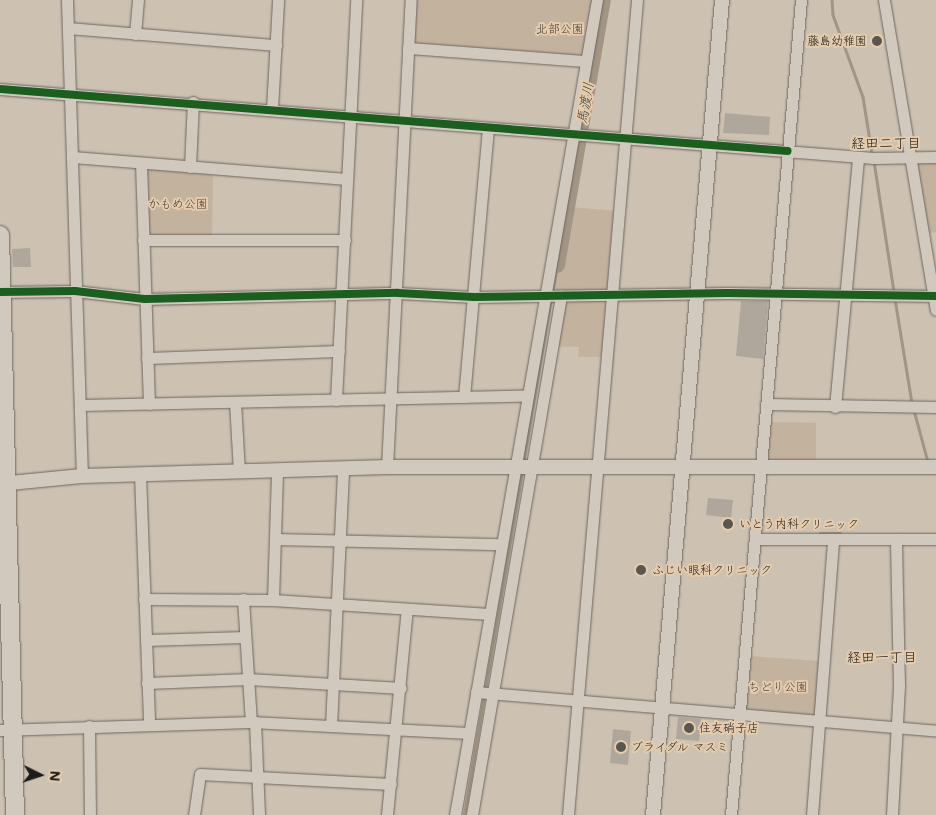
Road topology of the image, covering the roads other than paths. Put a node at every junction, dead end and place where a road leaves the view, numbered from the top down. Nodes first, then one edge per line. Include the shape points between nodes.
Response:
1 (67, 0) edge
2 (138, 0) edge
3 (278, 0) edge
4 (356, 0) edge
5 (410, 0) edge
6 (596, 0) edge
7 (638, 0) edge
8 (722, 0) edge
9 (802, 0) edge
10 (884, 0) edge
11 (68, 28) junction
12 (135, 34) junction
13 (276, 45) junction
14 (408, 48) junction
15 (586, 61) junction
16 (0, 88) edge
17 (70, 92) junction
18 (193, 102) junction
19 (272, 109) junction
20 (350, 116) junction
21 (406, 120) junction
22 (488, 128) junction
23 (575, 134) junction
24 (625, 139) junction
25 (710, 144) junction
26 (788, 151) junction
27 (72, 157) junction
28 (858, 157) junction
29 (936, 157) edge
30 (910, 161) junction
31 (141, 163) junction
32 (190, 167) junction
33 (347, 180) junction
34 (0, 234) edge
35 (143, 240) junction
36 (345, 240) junction
37 (75, 291) junction
38 (1, 292) edge
39 (398, 293) junction
40 (698, 294) junction
41 (612, 295) junction
42 (778, 295) junction
43 (844, 295) junction
44 (561, 296) junction
45 (343, 297) junction
46 (474, 297) junction
47 (935, 297) edge
48 (144, 298) junction
49 (546, 298) junction
50 (936, 310) edge
51 (339, 351) junction
52 (147, 358) junction
53 (528, 396) junction
54 (464, 397) junction
55 (390, 398) junction
56 (336, 400) junction
57 (235, 402) junction
58 (149, 404) junction
59 (767, 404) junction
60 (80, 405) junction
61 (835, 407) junction
62 (936, 408) edge
63 (387, 467) junction
64 (598, 467) junction
65 (761, 467) junction
66 (936, 467) edge
67 (342, 468) junction
68 (515, 468) junction
69 (531, 468) junction
70 (683, 468) junction
71 (277, 470) junction
72 (239, 471) junction
73 (140, 474) junction
74 (82, 476) junction
75 (4, 483) edge
76 (275, 539) junction
77 (756, 539) junction
78 (833, 539) junction
79 (936, 539) edge
80 (340, 540) junction
81 (896, 540) junction
82 (502, 544) junction
83 (144, 599) junction
84 (243, 600) junction
85 (273, 600) junction
86 (338, 604) junction
87 (407, 609) junction
88 (490, 614) junction
89 (246, 637) junction
90 (146, 640) junction
91 (248, 678) junction
92 (148, 684) junction
93 (334, 684) junction
94 (400, 688) junction
95 (476, 692) junction
96 (493, 694) junction
97 (578, 701) junction
98 (662, 708) junction
99 (741, 715) junction
100 (253, 722) junction
101 (820, 722) junction
102 (149, 724) junction
103 (89, 726) junction
104 (331, 726) junction
105 (899, 728) junction
106 (397, 729) junction
107 (6, 730) edge
108 (936, 731) edge
109 (469, 733) junction
110 (261, 777) junction
111 (391, 784) junction
112 (15, 815) edge
113 (90, 815) edge
114 (194, 815) edge
115 (258, 815) edge
116 (387, 815) edge
117 (455, 815) edge
118 (472, 815) edge
119 (568, 815) edge
120 (653, 815) edge
121 (731, 815) edge
122 (812, 815) edge
123 (892, 815) edge

1 - 11 street
2 - 12 street
3 - 13 street
4 - 20 street
5 - 14 street
6 - 15 street
7 - 24 street
8 - 25 street
9 - 26 street
10 - 30 street
11 - 12 street
11 - 17 street
12 - 13 street
13 - 19 street
14 - 15 street
14 - 21 street
15 - 23 street
16 - 17 street
17 - 18 street
17 - 27 street
18 - 19 street
18 - 32 street
19 - 20 street
20 - 21 street
20 - 33 street
21 - 22 street
21 - 39 street
22 - 23 street
22 - 46 street
23 - 24 street
23 - 49 street
24 - 25 street
24 - 41 street
25 - 26 street
25 - 40 street
26 - 28 street
26 - 42 street
27 - 31 street
27 - 37 street
28 - 30 street
28 - 43 street
29 - 30 street
30 - 47 street
31 - 32 street
31 - 35 street
32 - 33 street
33 - 36 street
34 - 38 highway
35 - 36 street
35 - 48 street
36 - 45 street
37 - 38 street
37 - 48 street
37 - 60 street
38 - 75 highway
39 - 45 street
39 - 46 street
39 - 55 street
40 - 41 street
40 - 42 street
40 - 70 street
41 - 44 street
41 - 64 street
42 - 43 street
42 - 59 street
43 - 47 street
43 - 61 street
44 - 49 street
44 - 69 street
45 - 48 street
45 - 51 street
46 - 49 street
46 - 54 street
47 - 50 street
48 - 52 street
49 - 53 street
51 - 52 street
51 - 56 street
52 - 58 street
53 - 54 street
53 - 68 street
54 - 55 street
55 - 56 street
55 - 63 street
56 - 57 street
57 - 58 street
57 - 72 street
58 - 60 street
59 - 61 street
59 - 65 street
60 - 74 street
61 - 62 street
63 - 67 street
63 - 68 street
64 - 69 street
64 - 70 street
64 - 97 street
65 - 66 street
65 - 70 street
65 - 77 street
67 - 71 street
67 - 80 street
68 - 69 street
68 - 82 street
69 - 96 street
70 - 98 street
71 - 72 street
71 - 76 street
72 - 73 street
73 - 74 street
73 - 83 street
74 - 75 street
75 - 107 highway
76 - 80 street
76 - 85 street
77 - 78 street
77 - 99 street
78 - 81 street
78 - 101 street
79 - 81 street
80 - 82 street
80 - 86 street
81 - 105 street
82 - 88 street
83 - 84 street
83 - 90 street
84 - 85 street
84 - 89 street
85 - 86 street
86 - 87 street
86 - 93 street
87 - 88 street
87 - 94 street
88 - 95 street
89 - 90 street
89 - 91 street
90 - 92 street
91 - 92 street
91 - 93 street
91 - 100 street
92 - 102 street
93 - 94 street
93 - 104 street
94 - 106 street
95 - 96 street
95 - 109 street
96 - 97 street
96 - 118 street
97 - 98 street
97 - 119 street
98 - 99 street
98 - 120 street
99 - 101 street
99 - 121 street
100 - 102 street
100 - 104 street
100 - 110 street
101 - 105 street
101 - 122 street
102 - 103 street
103 - 107 street
103 - 113 street
104 - 106 street
105 - 108 street
105 - 123 street
106 - 109 street
106 - 111 street
107 - 112 highway
109 - 117 street
110 - 111 street
110 - 114 street via 200,774
110 - 115 street
111 - 116 street

